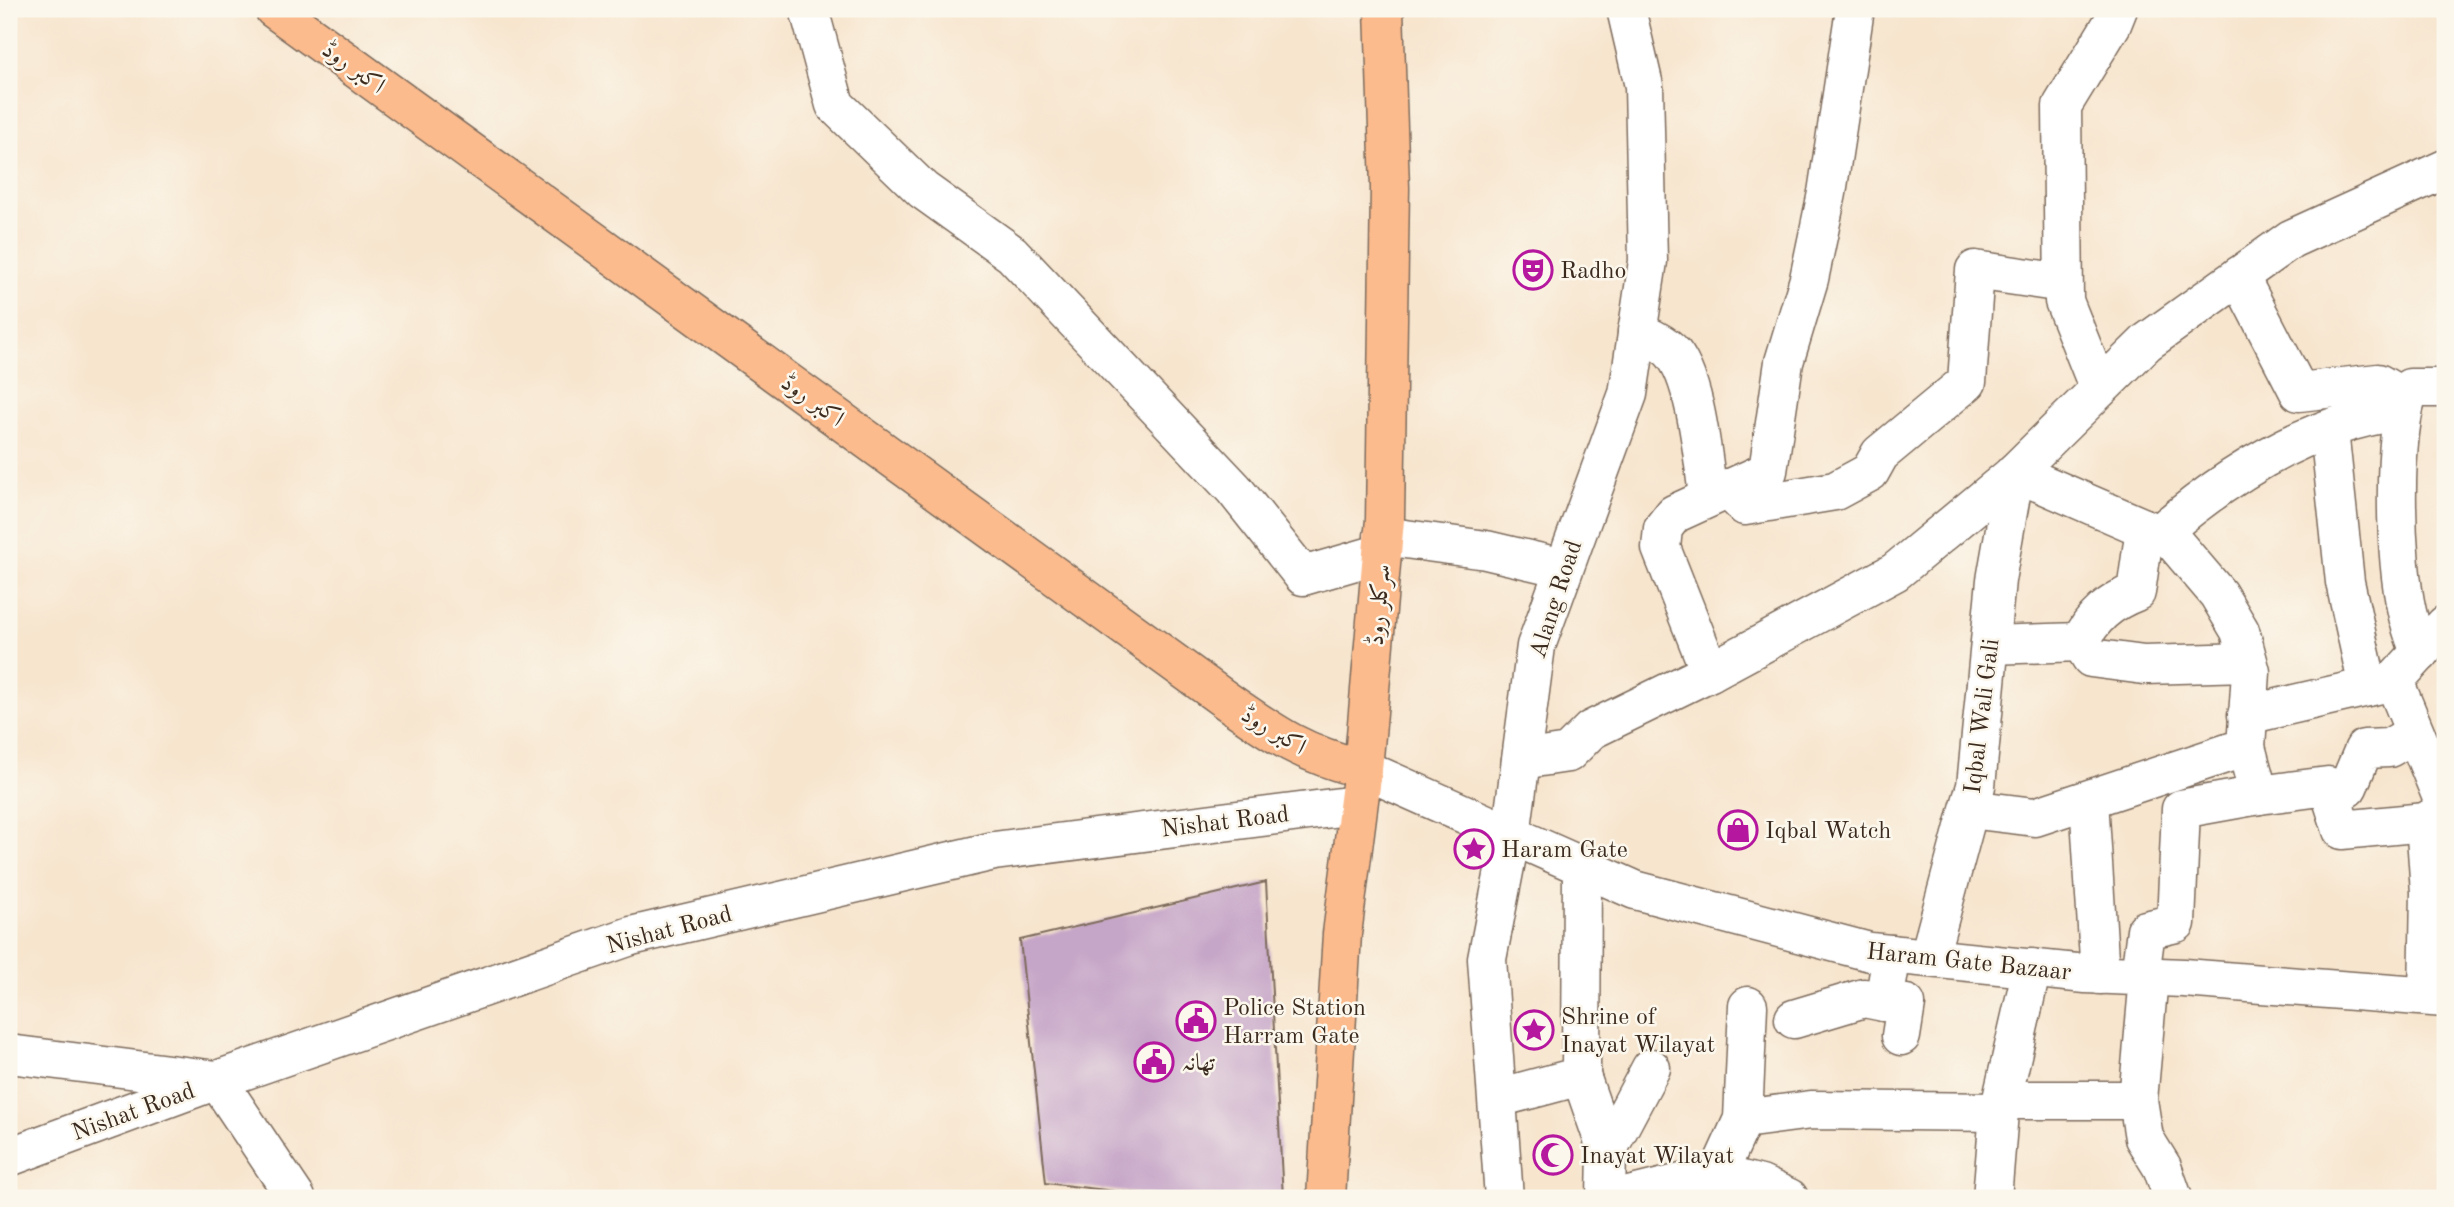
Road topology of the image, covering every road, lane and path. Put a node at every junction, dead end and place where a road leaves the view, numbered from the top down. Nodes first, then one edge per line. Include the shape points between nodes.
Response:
1 (274, 9) edge
2 (809, 9) edge
3 (1384, 9) edge
4 (1626, 9) edge
5 (1854, 9) edge
6 (2118, 9) edge
7 (2445, 169) edge
8 (2239, 276) junction
9 (2063, 283) junction
10 (1637, 331) junction
11 (2445, 388) edge
12 (2099, 389) junction
13 (2404, 405) junction
14 (2329, 430) junction
15 (2015, 472) junction
16 (1718, 492) junction
17 (2152, 531) junction
18 (1383, 545) junction
19 (1563, 568) junction
20 (2445, 625) edge
21 (2081, 642) junction
22 (1990, 645) junction
23 (2420, 653) junction
24 (2248, 662) junction
25 (1710, 672) junction
26 (2381, 684) junction
27 (2246, 731) junction
28 (2415, 733) junction
29 (1521, 760) junction
30 (1360, 787) junction
31 (2259, 795) junction
32 (2332, 798) junction
33 (2090, 800) junction
34 (1969, 809) junction
35 (2438, 812) edge
36 (1511, 835) junction
37 (1582, 866) junction
38 (1910, 956) junction
39 (2032, 968) junction
40 (2100, 975) junction
41 (2144, 976) junction
42 (2437, 997) edge
43 (1884, 1002) junction
44 (1748, 1006) dead end
45 (1794, 1019) dead end
46 (1900, 1036) dead end
47 (9, 1054) edge
48 (1651, 1068) dead end
49 (1581, 1076) junction
50 (217, 1080) junction
51 (1498, 1098) junction
52 (2138, 1100) junction
53 (2001, 1106) junction
54 (1742, 1119) junction
55 (1607, 1151) junction
56 (9, 1157) edge
57 (1718, 1174) junction
58 (296, 1198) edge
59 (1326, 1198) edge
60 (1504, 1198) edge
61 (1606, 1198) edge
62 (1621, 1198) edge
63 (1789, 1198) edge
64 (1992, 1198) edge
65 (2173, 1198) edge

1 - 30 main road, اکبر روڈ via 1237,708 1288,744 1329,760
2 - 18 street via 835,106 923,190 1012,254 1234,489 1303,576
3 - 18 main road, سرکلر روڈ via 1390,188
4 - 10 street, Alang Road via 1644,86 1648,261
5 - 16 street via 1827,193 1809,279 1784,362 1769,471
6 - 9 street via 2062,106
7 - 8 street via 2291,239
8 - 12 street via 2147,342
8 - 13 street via 2299,392 2378,383
9 - 12 street via 2064,301
9 - 16 street via 1975,270 1967,382 1880,454 1870,472 1835,491 1745,506
10 - 16 street via 1670,350 1684,374
10 - 19 street, Alang Road via 1628,394
11 - 13 street via 2410,388
12 - 15 street
13 - 14 street
13 - 23 street via 2397,511 2406,611
14 - 17 street via 2257,463
14 - 26 street via 2346,582
15 - 17 street
15 - 22 street, Iqbal Wali Gali
15 - 25 street via 1895,572
16 - 25 street via 1674,514 1663,528 1661,548
17 - 21 street via 2136,592 2112,601 2087,628
17 - 24 street via 2172,540 2218,594 2240,631
18 - 19 street via 1486,550
18 - 30 main road, سرکلر روڈ
19 - 29 street, Alang Road via 1536,646
20 - 23 street
21 - 22 street
21 - 24 street via 2091,658 2144,665
22 - 34 street, Iqbal Wali Gali via 1976,786
23 - 26 street
24 - 27 street
25 - 29 street via 1591,730 1568,752
26 - 27 street
26 - 28 street
27 - 31 street
27 - 33 street
28 - 32 street via 2389,748 2364,750 2348,787
28 - 35 street
29 - 36 street, Alang Road
30 - 36 street, Haram Gate Bazaar
30 - 50 street, Nishat Road via 993,851 631,936
30 - 59 main road, سرکلر روڈ via 1342,934
31 - 32 street via 2328,786
31 - 41 street via 2181,809 2176,923 2146,930
32 - 35 street via 2342,830
33 - 34 street via 2035,817
33 - 40 street
34 - 38 street, Iqbal Wali Gali
35 - 42 street via 2430,892
36 - 37 street, Haram Gate Bazaar
36 - 51 street, Alang Road via 1487,959
37 - 38 street, Haram Gate Bazaar via 1635,890 1870,953
37 - 49 street
38 - 39 street, Haram Gate Bazaar
38 - 43 street, Iqbal Wali Gali
39 - 40 street, Haram Gate Bazaar
39 - 53 street
40 - 41 street, Haram Gate Bazaar
41 - 42 street, Haram Gate Bazaar
41 - 52 street
43 - 45 street via 1864,998
43 - 46 street via 1906,1004
44 - 54 street
47 - 50 street
48 - 55 street
49 - 51 street
49 - 55 street
50 - 56 street, Nishat Road
50 - 58 street
51 - 60 street, Alang Road
52 - 53 street
52 - 65 street via 2144,1138 2162,1167
53 - 54 street via 1811,1110
53 - 64 street
54 - 57 street
55 - 61 street
57 - 62 street
57 - 63 street

